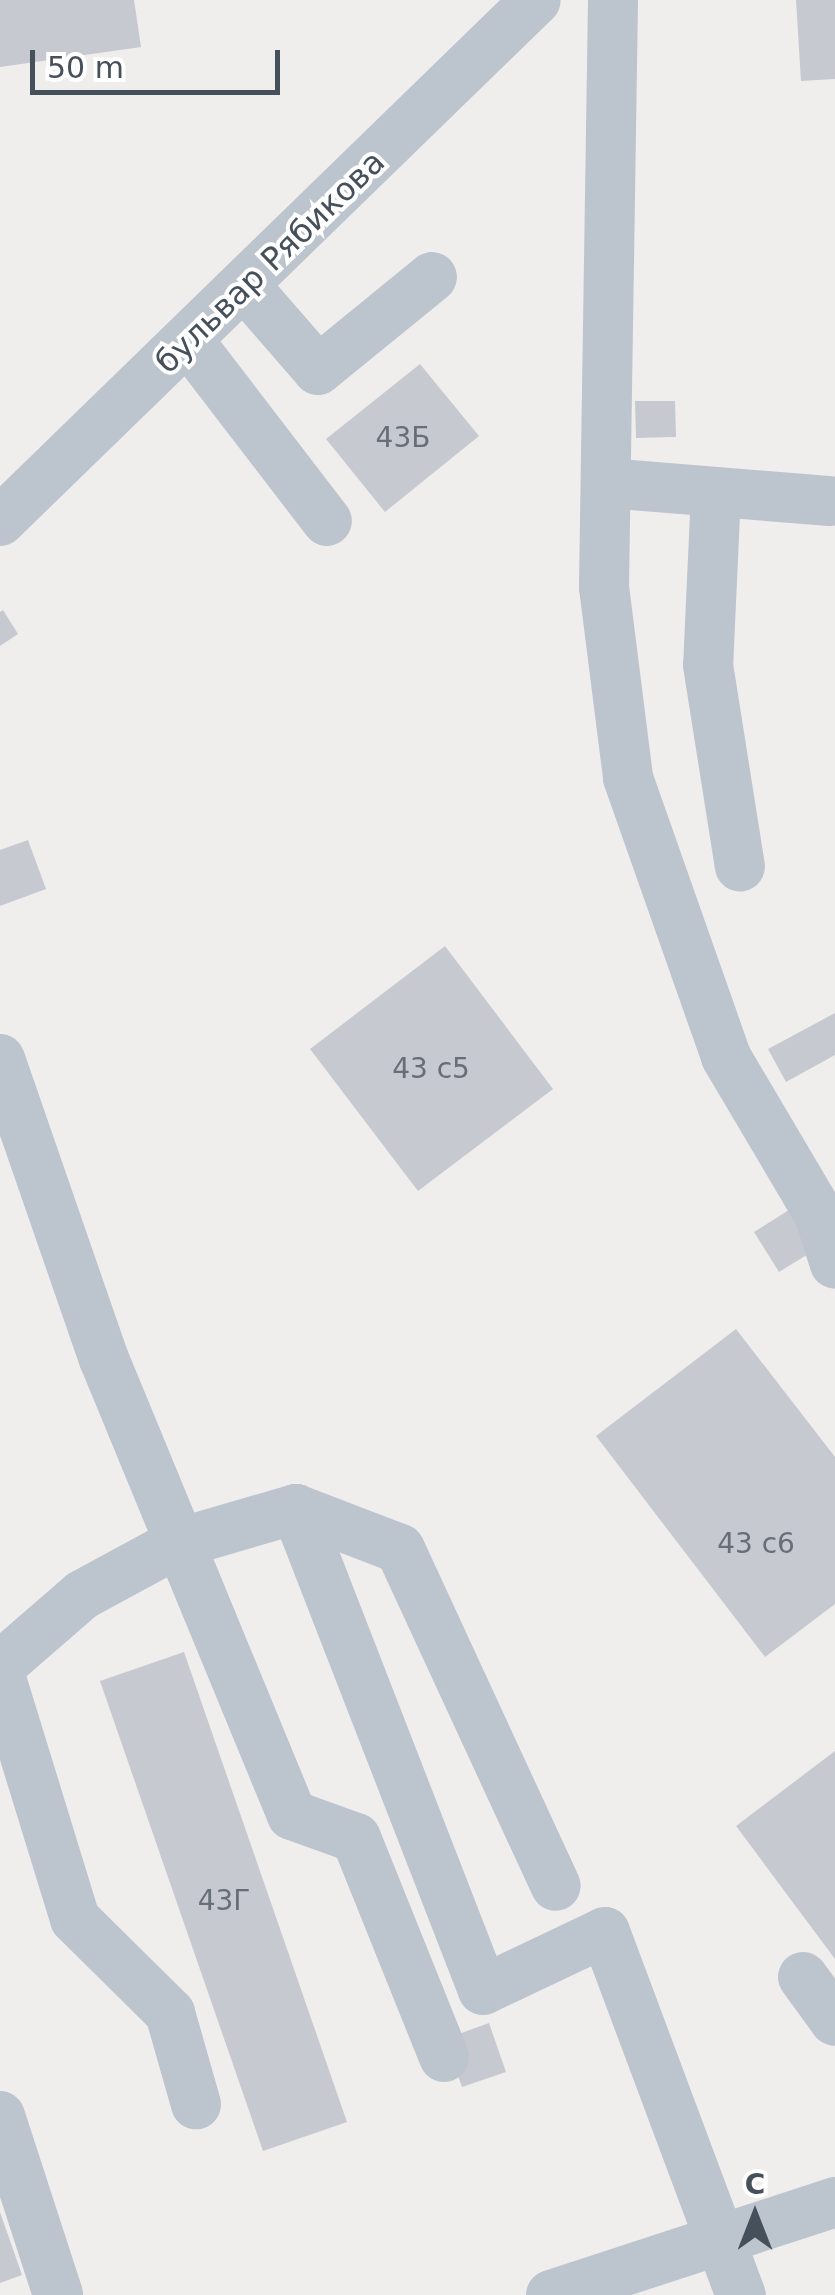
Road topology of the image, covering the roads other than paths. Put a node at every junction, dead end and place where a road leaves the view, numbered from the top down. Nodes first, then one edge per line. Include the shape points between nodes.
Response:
1 (536, 0) edge
2 (613, 0) edge
3 (432, 277) dead end
4 (245, 286) junction
5 (188, 340) junction
6 (606, 483) junction
7 (716, 492) junction
8 (830, 501) dead end
9 (0, 520) edge
10 (327, 521) dead end
11 (740, 866) dead end
12 (0, 1059) edge
13 (11, 1131) edge
14 (821, 1187) edge
15 (835, 1264) edge
16 (296, 1509) junction
17 (176, 1544) junction
18 (0, 1666) edge
19 (0, 1675) edge
20 (556, 1886) dead end
21 (803, 1977) dead end
22 (835, 2022) edge
23 (444, 2057) dead end
24 (196, 2104) dead end
25 (0, 2116) edge
26 (835, 2202) edge
27 (720, 2240) junction
28 (58, 2295) edge
29 (551, 2295) edge
30 (740, 2295) edge

1 - 4 street, бульвар Рябикова
2 - 6 street
3 - 4 street via 318,370
4 - 5 street, бульвар Рябикова
5 - 9 street, бульвар Рябикова
5 - 10 street
6 - 7 street
6 - 14 street via 604,587 628,778 726,1057
7 - 8 street
7 - 11 street via 708,664
12 - 13 street
13 - 17 street
14 - 15 street
16 - 17 street
16 - 20 street via 400,1548
16 - 27 street via 483,1990 605,1932
17 - 18 street via 82,1595
17 - 23 street via 292,1815 356,1838
19 - 24 street via 75,1918 170,2013
21 - 22 street
25 - 28 street
26 - 27 street
27 - 29 street
27 - 30 street

